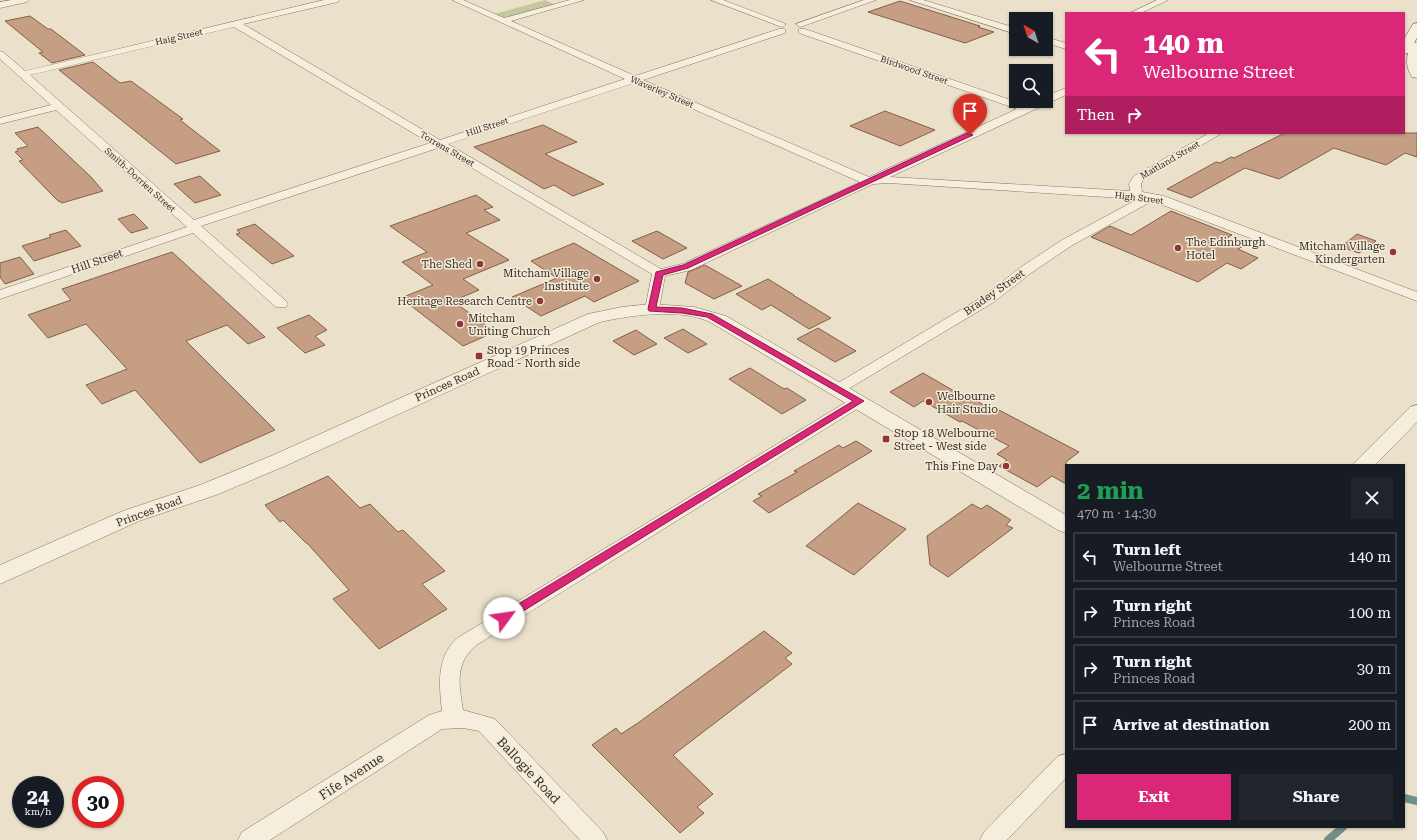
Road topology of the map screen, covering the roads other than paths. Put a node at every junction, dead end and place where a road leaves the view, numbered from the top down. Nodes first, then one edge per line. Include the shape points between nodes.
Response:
1 (24, 0) edge
2 (335, 0) edge
3 (456, 0) edge
4 (580, 0) edge
5 (715, 0) edge
6 (872, 0) edge
7 (914, 0) edge
8 (1164, 0) edge
9 (0, 5) edge
10 (1136, 12) edge
11 (503, 21) junction
12 (236, 24) junction
13 (792, 29) junction
14 (1009, 29) edge
15 (1416, 36) edge
16 (1053, 42) edge
17 (1064, 44) edge
18 (1405, 49) edge
19 (0, 54) edge
20 (1405, 73) edge
21 (23, 74) junction
22 (1417, 74) edge
23 (633, 79) junction
24 (1417, 88) edge
25 (1065, 91) edge
26 (1053, 97) edge
27 (58, 106) junction
28 (1026, 109) joint
29 (0, 121) edge
30 (1215, 134) edge
31 (438, 144) junction
32 (868, 181) junction
33 (1137, 196) junction
34 (1151, 197) junction
35 (193, 227) junction
36 (659, 274) junction
37 (0, 295) edge
38 (1417, 297) edge
39 (281, 304) dead end
40 (652, 309) junction
41 (838, 389) junction
42 (859, 401) junction
43 (1417, 411) edge
44 (1364, 464) edge
45 (1065, 524) edge
46 (0, 575) edge
47 (454, 718) junction
48 (1065, 764) edge
49 (250, 840) edge
50 (595, 840) edge
51 (992, 840) edge

1 - 9 street
2 - 12 street, Haig Street
3 - 11 street, Waverley Street
4 - 11 street
5 - 13 street, Birdwood Street
6 - 13 street, Hill Street
7 - 14 street
8 - 10 street
11 - 23 street, Waverley Street
12 - 21 street, Haig Street
12 - 31 street, Torrens Street
13 - 23 street, Hill Street
13 - 28 street, Birdwood Street
15 - 18 main road
15 - 22 main road via 1413,55
16 - 17 street
19 - 21 street, Smith-Dorrien Street
20 - 24 main road
21 - 27 street, Smith-Dorrien Street
23 - 31 street, Hill Street
23 - 32 street, Waverley Street
25 - 26 street
27 - 29 street
27 - 35 street, Smith-Dorrien Street
28 - 32 street
30 - 33 street, Maitland Street via 1138,178
31 - 35 street, Hill Street
31 - 36 street, Torrens Street
32 - 33 street, High Street via 889,180
32 - 36 street via 686,267
33 - 34 street, High Street
34 - 38 street, High Street via 1170,202
34 - 41 street, Bradey Street via 1058,249 1008,282 988,299
35 - 37 street, Hill Street
35 - 39 street, Smith-Dorrien Street
36 - 40 street
40 - 41 street, Princes Road via 682,310 710,315
40 - 46 street, Princes Road via 625,311 594,318 278,461 208,490 131,516
41 - 42 street, Princes Road
42 - 45 street, Princes Road
42 - 47 street via 458,649 452,662 450,692
43 - 44 street
47 - 49 street, Fife Avenue via 437,721
47 - 50 street, Ballogie Road via 473,719 487,725
48 - 51 street

